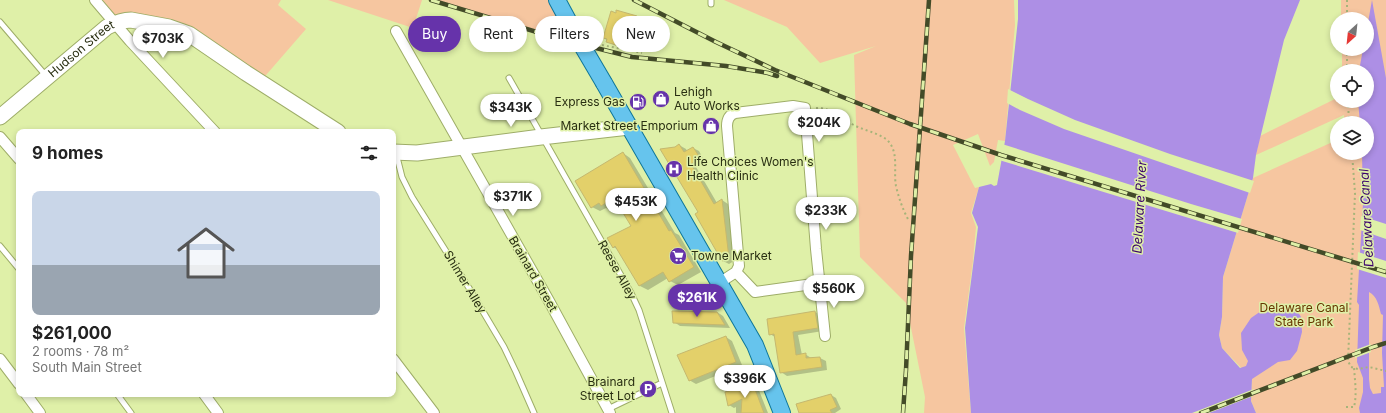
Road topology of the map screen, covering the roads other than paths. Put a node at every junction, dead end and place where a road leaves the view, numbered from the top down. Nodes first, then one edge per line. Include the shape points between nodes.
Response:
1 (95, 0) edge
2 (557, 0) edge
3 (0, 22) edge
4 (115, 23) junction
5 (396, 31) dead end
6 (48, 78) junction
7 (509, 78) dead end
8 (0, 117) edge
9 (629, 127) junction
10 (212, 129) edge
11 (333, 129) edge
12 (0, 137) edge
13 (541, 137) junction
14 (461, 148) junction
15 (396, 152) edge
16 (16, 156) edge
17 (396, 158) edge
18 (0, 246) edge
19 (16, 265) edge
20 (736, 272) junction
21 (719, 283) junction
22 (820, 283) junction
23 (825, 336) dead end
24 (0, 359) edge
25 (396, 363) edge
26 (16, 380) edge
27 (662, 383) junction
28 (28, 397) edge
29 (119, 397) edge
30 (206, 397) edge
31 (609, 411) edge
32 (40, 413) edge
33 (131, 413) edge
34 (218, 413) edge
35 (434, 413) edge
36 (534, 413) edge
37 (672, 413) edge
38 (782, 413) edge

1 - 4 street
2 - 9 main road, bridge
3 - 6 lane
4 - 6 street, Hudson Street
4 - 10 street
4 - 11 street, Hudson Street via 131,20 169,27 189,34
5 - 14 street, Brainard Street
6 - 8 street, Hudson Street
7 - 13 lane, Reese Alley
9 - 13 street
9 - 21 main road
12 - 16 street
13 - 14 street
13 - 27 lane, Reese Alley via 631,293 639,310
14 - 15 street via 417,153
14 - 31 street, Brainard Street
17 - 36 lane, Shimer Alley via 412,197 504,347
18 - 19 lane
20 - 21 street
20 - 22 street via 754,292
20 - 22 street via 739,266 727,120 736,113 793,106 805,108
21 - 38 main road via 755,345
22 - 23 street
24 - 26 street
25 - 35 street
27 - 31 lane
27 - 37 lane, Reese Alley
28 - 32 street
29 - 33 lane
30 - 34 street

